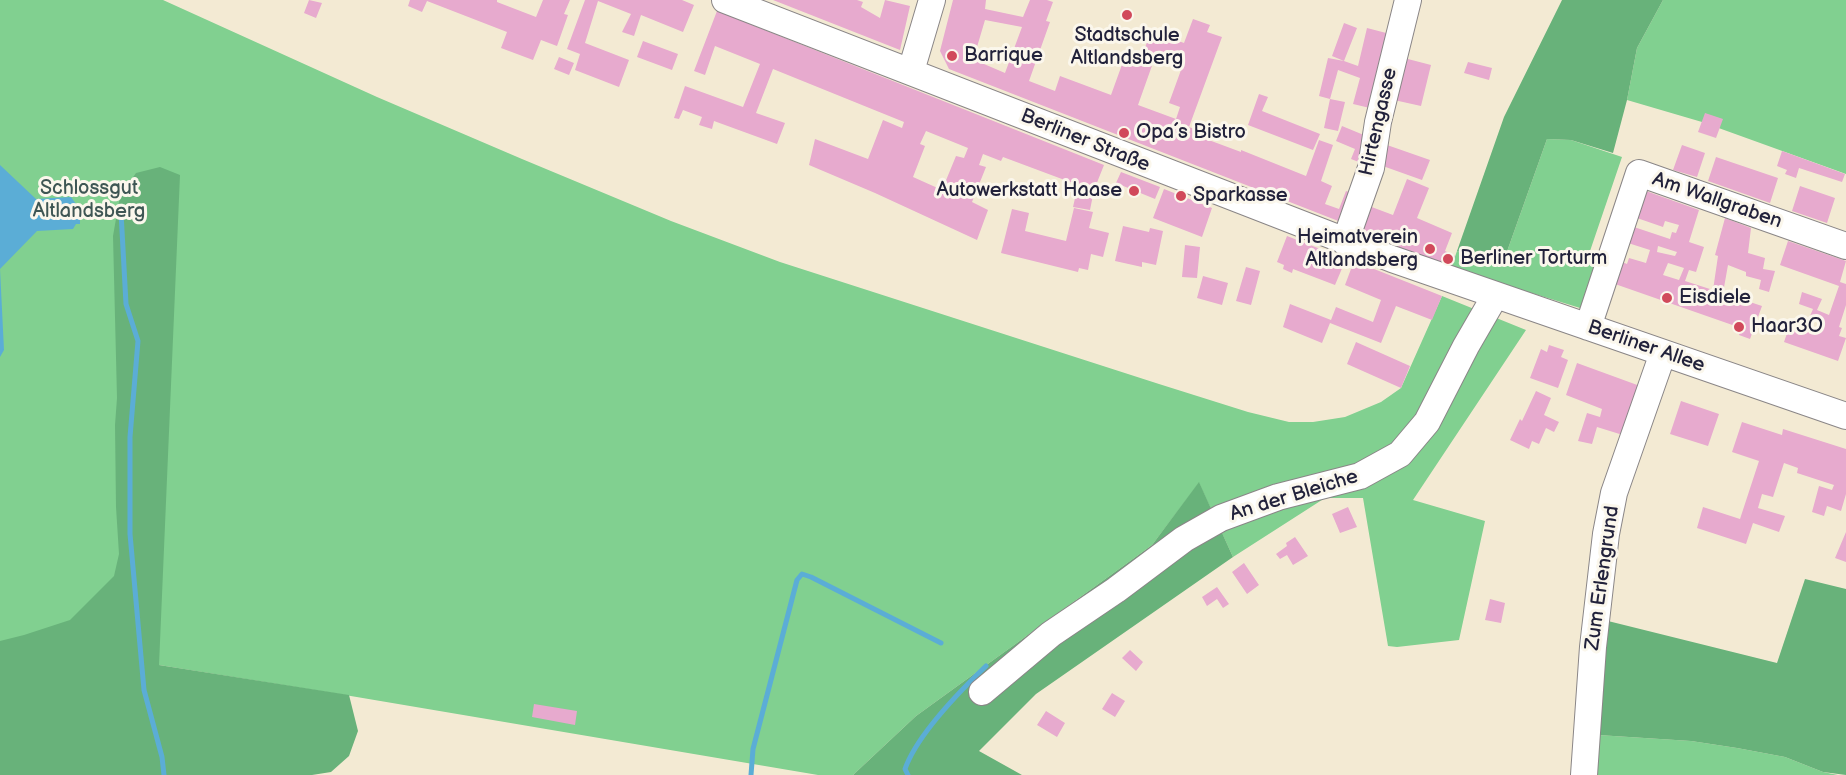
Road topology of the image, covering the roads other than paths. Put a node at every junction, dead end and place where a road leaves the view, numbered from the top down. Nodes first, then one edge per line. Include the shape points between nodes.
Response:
1 (932, 0) edge
2 (1408, 0) edge
3 (731, 1) edge
4 (911, 71) junction
5 (1345, 242) junction
6 (1846, 246) edge
7 (1446, 279) joint
8 (1495, 296) junction
9 (1588, 327) junction
10 (1663, 352) junction
11 (1846, 416) edge
12 (982, 692) dead end
13 (1584, 775) edge

1 - 4 street
2 - 5 street, Hirtengasse via 1378,122 1371,168
3 - 4 street, Berliner Straße
4 - 5 street, Berliner Straße
5 - 7 street, Berliner Straße
6 - 9 street, Am Wallgraben via 1639,173
7 - 8 street, Berliner Allee
8 - 9 street, Berliner Allee
8 - 12 street, An der Bleiche via 1427,422 1400,454 1360,476 1278,497 1221,518 1184,539 1051,634
9 - 10 street, Berliner Allee
10 - 11 street, Berliner Allee
10 - 13 street, Zum Erlengrund via 1614,493 1606,534

